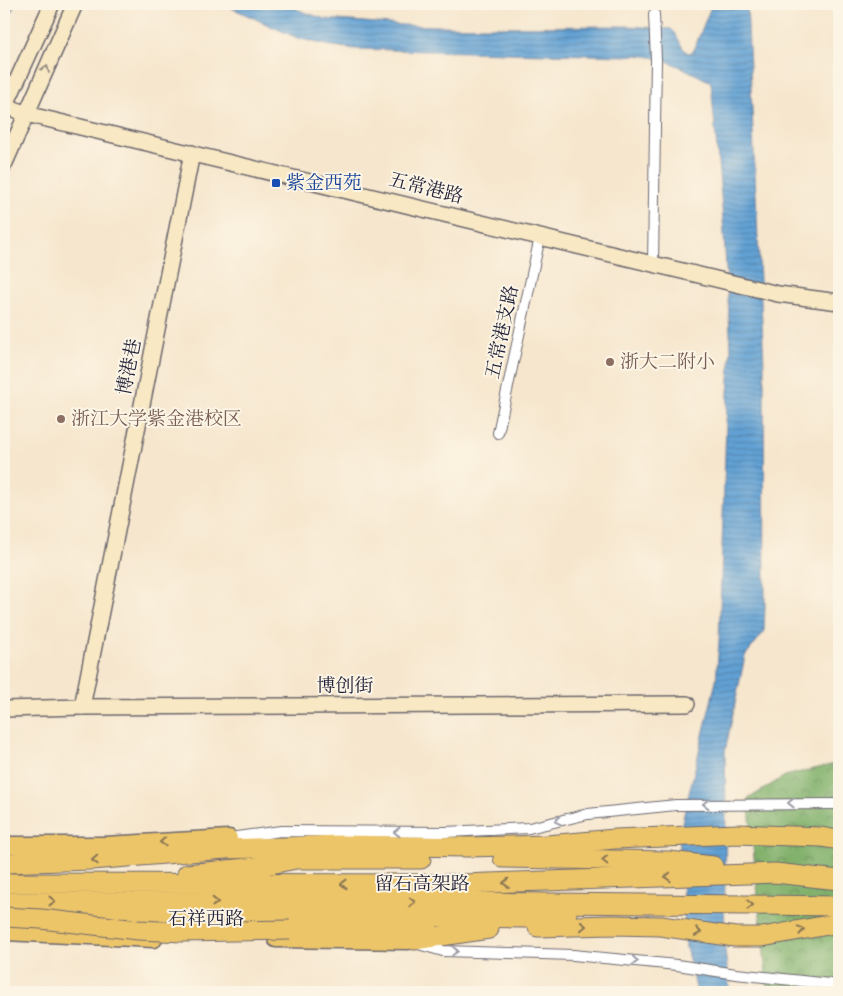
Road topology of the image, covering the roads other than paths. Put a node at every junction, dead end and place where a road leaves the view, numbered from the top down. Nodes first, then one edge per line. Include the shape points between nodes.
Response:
1 (52, 4) edge
2 (75, 4) edge
3 (654, 20) dead end
4 (4, 106) edge
5 (26, 114) junction
6 (192, 153) junction
7 (4, 165) edge
8 (540, 237) junction
9 (653, 264) junction
10 (839, 302) edge
11 (498, 433) dead end
12 (687, 704) dead end
13 (82, 707) junction
14 (4, 709) edge
15 (839, 804) edge
16 (229, 838) junction
17 (839, 840) edge
18 (4, 845) edge
19 (341, 845) junction
20 (4, 864) edge
21 (775, 873) junction
22 (4, 875) edge
23 (839, 880) edge
24 (4, 883) edge
25 (4, 902) edge
26 (715, 905) junction
27 (839, 906) edge
28 (4, 917) edge
29 (290, 922) junction
30 (4, 923) edge
31 (839, 923) edge
32 (489, 928) junction
33 (4, 932) edge
34 (408, 941) junction
35 (839, 984) edge

1 - 4 street
5 -> 2 street
3 - 9 street
4 - 5 street, 五常港路
5 - 6 street, 五常港路
5 - 7 street
6 - 8 street, 五常港路
6 - 13 street, 博港巷
8 - 9 street, 五常港路
8 - 11 street, 五常港支路
9 - 10 street, 五常港路 via 778,294
12 - 13 street, 博创街
13 - 14 street, 博创街
15 -> 16 street via 676,805 588,814 529,828 446,832 281,831
16 -> 18 main road via 105,845
16 - 19 highway
17 - 19 highway via 738,834 547,845
19 -> 20 highway via 226,848
21 -> 22 highway via 669,861 531,858 296,859 256,867 127,879 56,880
21 - 23 highway, 留石高架路
21 -> 24 highway, 留石高架路 via 462,884
25 -> 26 highway, 留石高架路
26 -> 27 highway, 留石高架路
26 - 29 highway via 692,910 581,911 527,918
28 - 29 highway, bridge via 183,932
29 - 30 highway via 48,916
29 - 32 highway
32 -> 31 highway via 661,926 735,937 762,937
32 - 34 highway
33 - 34 main road, 石祥西路 via 127,939
34 -> 35 street via 443,951 573,955

